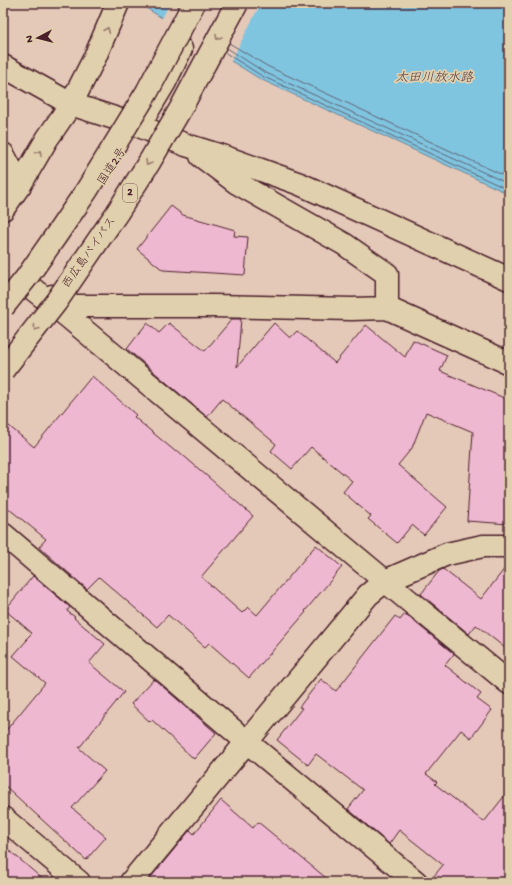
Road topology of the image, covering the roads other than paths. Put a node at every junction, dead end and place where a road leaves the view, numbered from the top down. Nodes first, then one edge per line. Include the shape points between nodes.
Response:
1 (118, 3) edge
2 (194, 3) edge
3 (203, 3) edge
4 (237, 3) edge
5 (3, 66) edge
6 (71, 104) junction
7 (139, 126) junction
8 (186, 145) junction
9 (3, 154) edge
10 (20, 185) junction
11 (3, 209) edge
12 (509, 279) edge
13 (29, 286) junction
14 (3, 307) edge
15 (387, 308) junction
16 (3, 320) edge
17 (509, 363) edge
18 (3, 370) edge
19 (3, 534) edge
20 (509, 546) edge
21 (384, 581) junction
22 (509, 684) edge
23 (247, 742) junction
24 (3, 818) edge
25 (79, 882) edge
26 (131, 882) edge
27 (416, 882) edge

6 -> 1 main road
2 - 14 main road, bridge via 147,92 87,190
3 - 7 main road, 国道2号 / 2 via 165,82
4 -> 18 main road, 西広島バイパス / 2, bridge via 181,108 117,213 56,302
5 - 6 main road
6 - 7 main road
10 -> 6 main road
7 - 8 main road
7 - 13 main road, 国道2号 / 2 via 106,179
8 - 12 main road via 300,184
8 - 15 main road via 237,183 344,244 387,274
9 - 10 main road
10 - 11 main road
13 - 15 main road via 75,306
13 - 16 main road, 国道2号 / 2
13 - 21 main road
15 - 17 main road
19 - 23 main road
20 - 21 main road via 483,546 447,554
21 - 22 main road
21 - 23 main road via 368,595
23 - 26 main road
23 - 27 main road
24 - 25 main road

